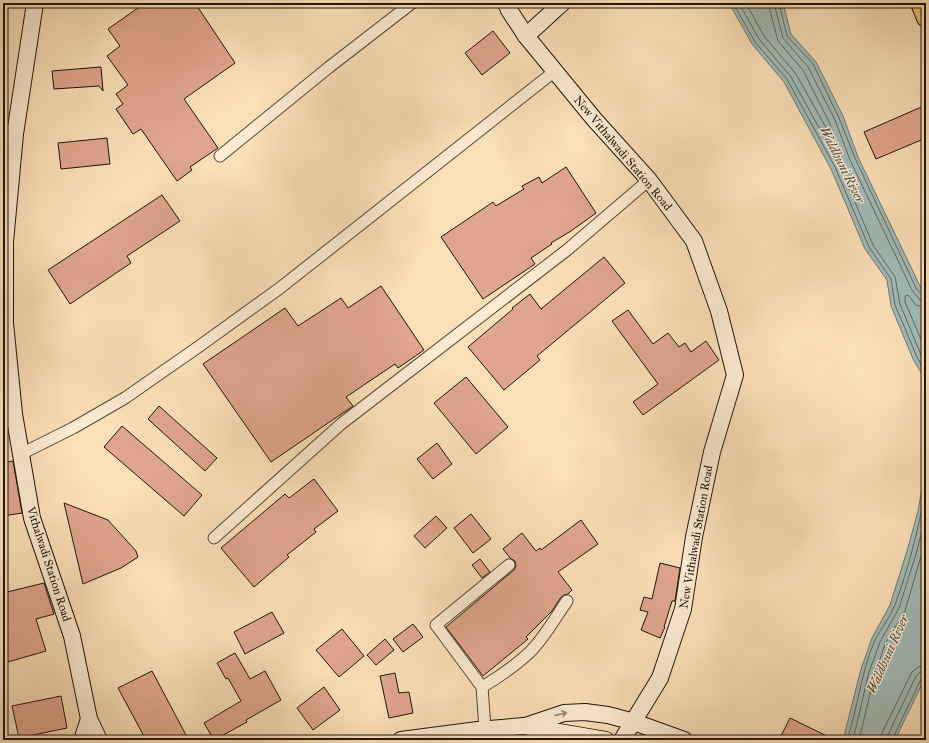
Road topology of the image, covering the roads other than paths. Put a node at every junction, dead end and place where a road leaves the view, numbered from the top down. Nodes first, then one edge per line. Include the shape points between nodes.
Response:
1 (35, 3) edge
2 (412, 3) edge
3 (562, 3) edge
4 (920, 3) edge
5 (504, 6) edge
6 (926, 18) edge
7 (526, 36) junction
8 (555, 71) junction
9 (220, 156) dead end
10 (649, 180) junction
11 (21, 454) junction
12 (214, 538) dead end
13 (509, 565) dead end
14 (567, 601) dead end
15 (482, 687) junction
16 (89, 719) junction
17 (634, 722) junction
18 (524, 726) junction
19 (485, 729) junction
20 (82, 740) edge
21 (99, 740) edge
22 (401, 740) edge
23 (606, 740) edge
24 (622, 740) edge
25 (684, 740) edge

1 - 11 street, Vithalwadi Station Road via 15,134 6,242 5,323 14,414
2 - 9 street
3 - 7 street
4 - 6 main road
5 - 7 street, New Vithalwadi Station Road
7 - 8 street, New Vithalwadi Station Road
8 - 10 street, New Vithalwadi Station Road
8 - 11 street via 286,283 195,350 125,398
10 - 12 street via 567,250 341,424
10 - 17 street, New Vithalwadi Station Road via 694,242 719,311 735,375 712,452 694,537 684,609 660,678
11 - 16 street, Vithalwadi Station Road via 32,518 72,636
13 - 15 street via 436,625
14 - 15 street via 530,651 501,676
15 - 19 street
16 - 20 street
16 - 21 street, Vithalwadi Station Road
18 -> 17 street via 564,713 585,712
17 - 24 street, New Vithalwadi Station Road
17 - 25 street
18 - 19 street
18 - 23 street
19 - 22 street

